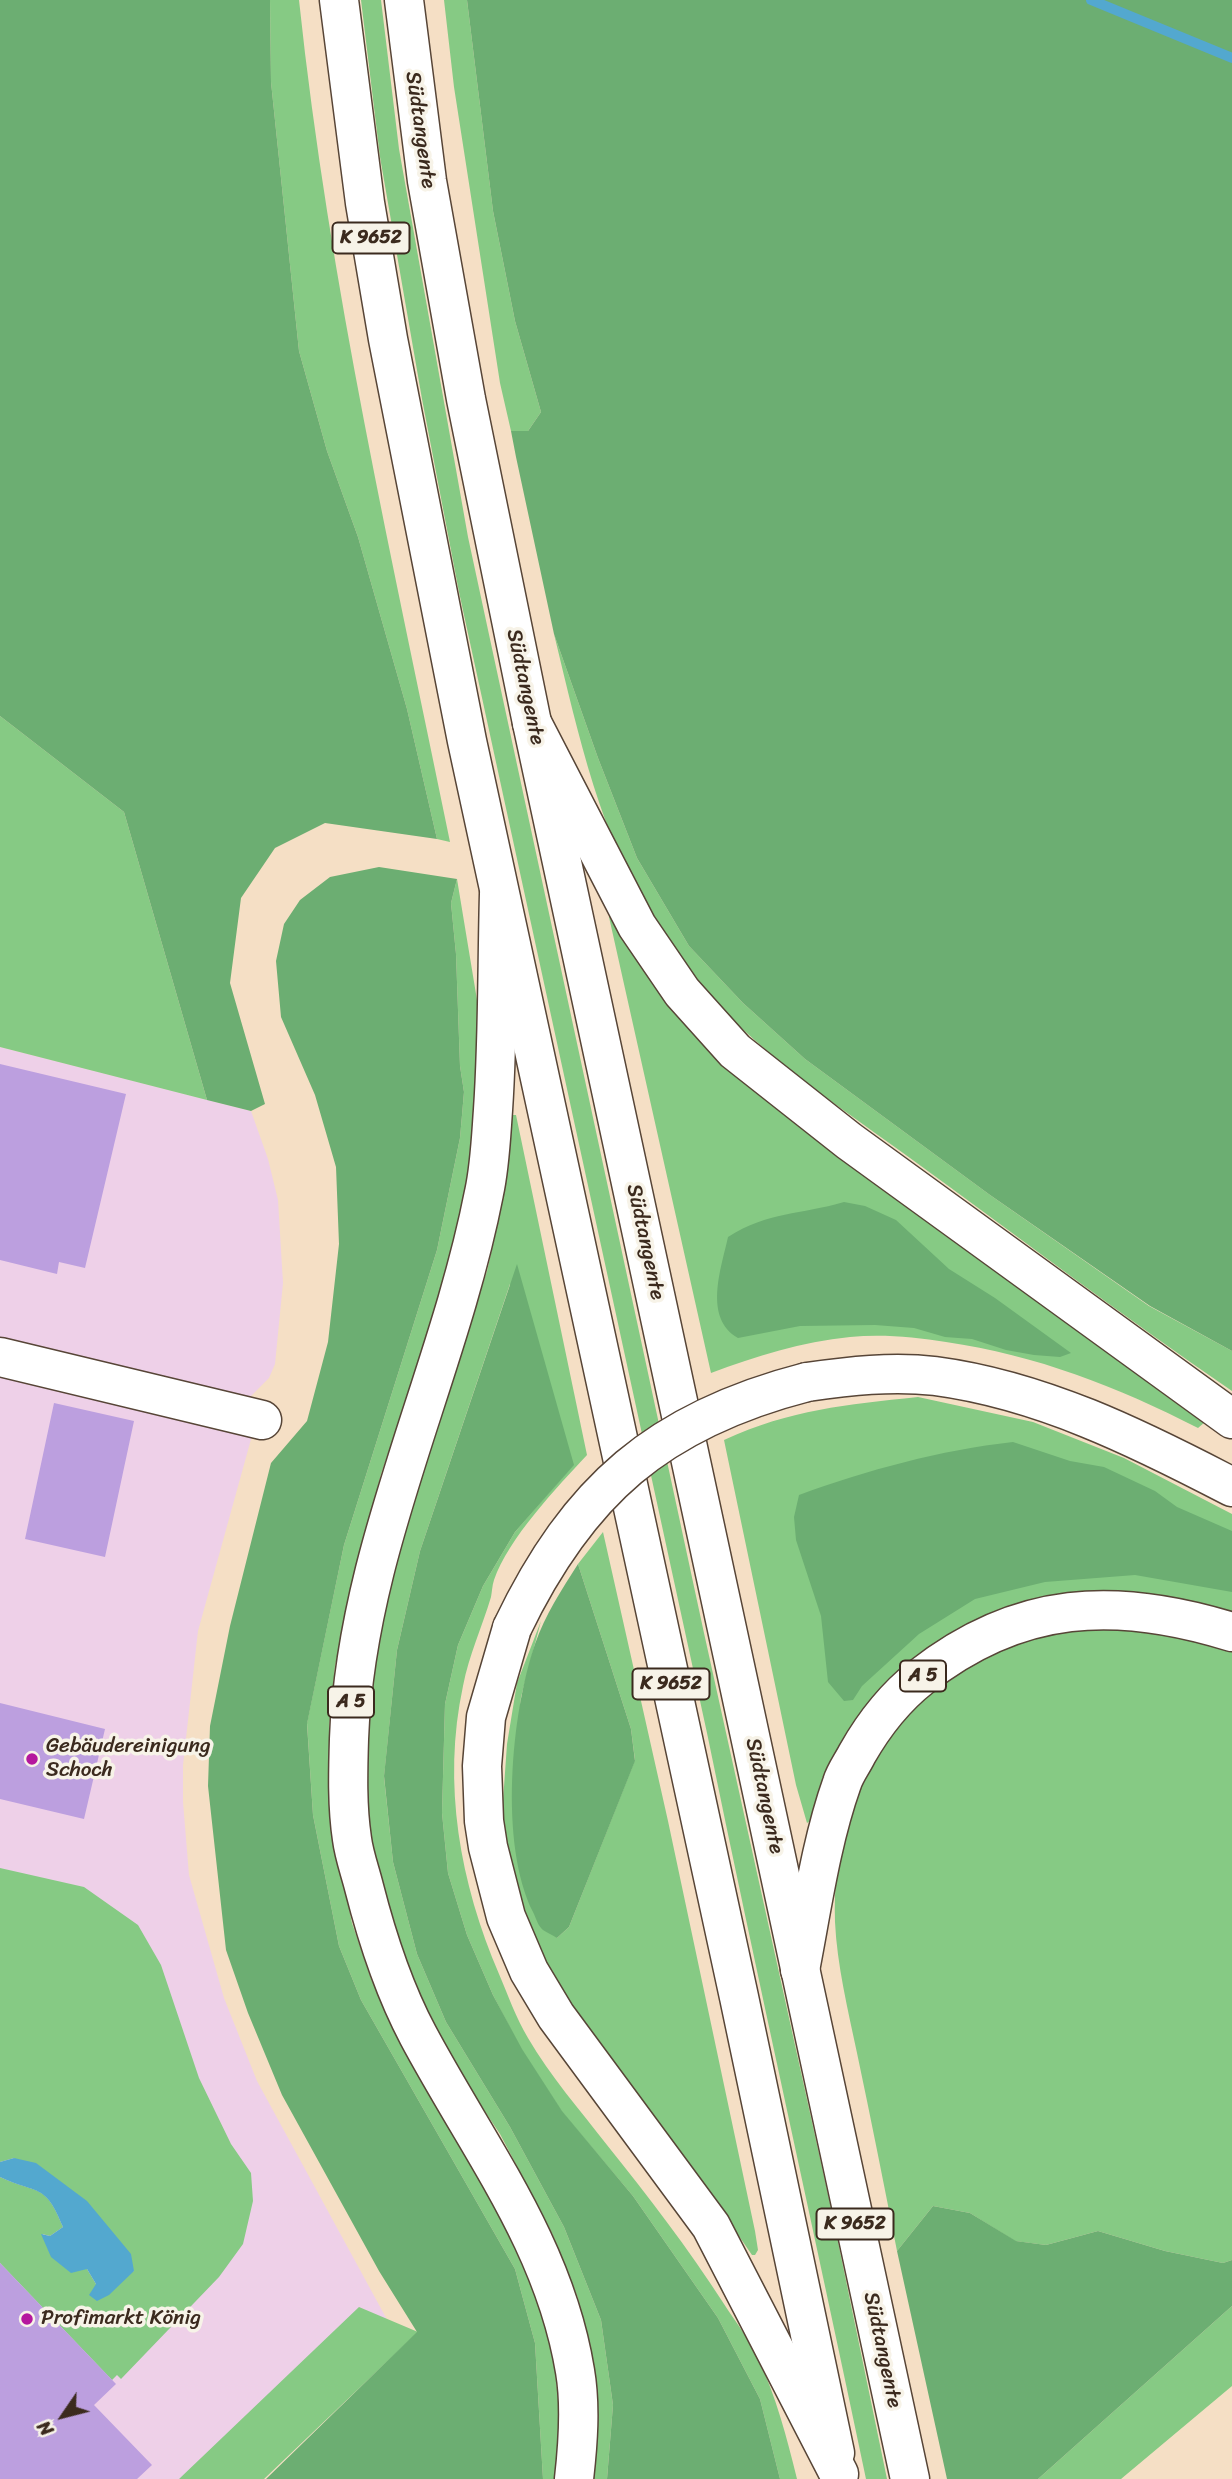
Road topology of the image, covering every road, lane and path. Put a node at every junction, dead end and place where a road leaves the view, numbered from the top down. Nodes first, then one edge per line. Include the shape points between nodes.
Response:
1 (339, 0) edge
2 (404, 0) edge
3 (532, 723) junction
4 (499, 894) junction
5 (0, 1356) edge
6 (1232, 1419) edge
7 (262, 1420) dead end
8 (1232, 1488) edge
9 (1232, 1632) edge
10 (800, 1970) junction
11 (840, 2476) edge
12 (574, 2479) edge
13 (910, 2479) edge

1 - 4 main road, K 9652 via 386,325
2 - 3 main road, Südtangente via 428,181 466,399
3 - 6 main road via 637,926 682,992 735,1051 849,1141
3 - 10 main road, Südtangente / K 9652
4 - 11 main road, K 9652
4 - 12 main road, A 5 via 495,1081 485,1190 459,1296 385,1525 359,1639 350,1706 348,1774 352,1839 391,1979 418,2035 517,2205 563,2317 576,2375
5 - 7 main road
8 - 11 main road, K 9652, bridge via 1091,1419 1003,1390 933,1376 885,1374 807,1382 699,1420 619,1475 575,1522 545,1564 512,1628 486,1717 482,1766 488,1847 510,1927 556,2016 711,2226
9 - 10 main road, A 5 via 1133,1610 1034,1617 989,1633 948,1656 904,1690 874,1724 842,1780 825,1840
10 - 13 main road, Südtangente / K 9652

